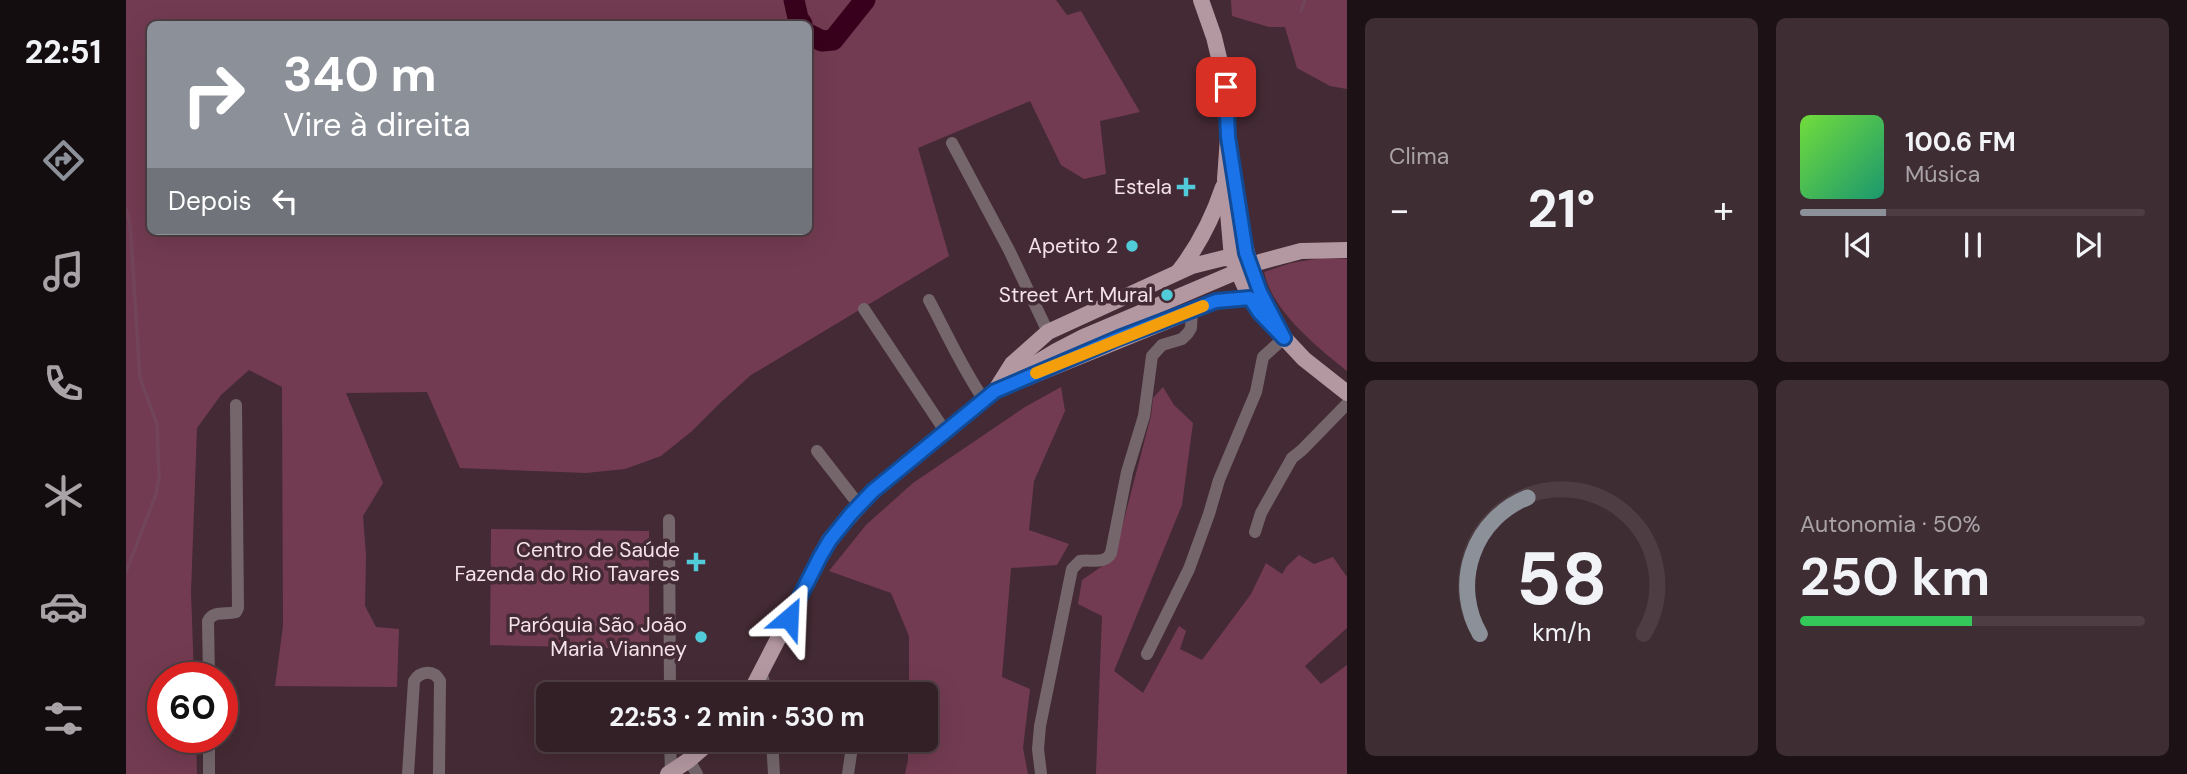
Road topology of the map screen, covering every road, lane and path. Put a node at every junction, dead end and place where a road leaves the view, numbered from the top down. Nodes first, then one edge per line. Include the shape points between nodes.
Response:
1 (1201, 0) edge
2 (1228, 137) junction
3 (952, 143) dead end
4 (1226, 179) junction
5 (1347, 250) edge
6 (1232, 258) junction
7 (1250, 264) junction
8 (1180, 271) junction
9 (1250, 298) junction
10 (929, 300) dead end
11 (864, 309) dead end
12 (1192, 310) junction
13 (1048, 332) junction
14 (1284, 338) junction
15 (1347, 393) edge
16 (990, 395) junction
17 (1347, 404) edge
18 (236, 405) dead end
19 (945, 431) junction
20 (817, 451) dead end
21 (859, 505) junction
22 (669, 520) dead end
23 (1255, 532) dead end
24 (1147, 654) dead end
25 (209, 662) edge
26 (761, 672) junction
27 (670, 682) edge
28 (756, 682) edge
29 (764, 682) edge
30 (670, 752) edge
31 (704, 752) edge
32 (773, 752) edge
33 (851, 752) edge
34 (209, 753) edge
35 (693, 767) edge
36 (669, 773) edge
37 (209, 774) edge
38 (408, 774) edge
39 (439, 774) edge
40 (774, 774) edge
41 (848, 774) edge
42 (1041, 774) edge

1 - 2 main road via 1226,87
2 - 4 main road
2 - 7 main road
3 - 13 street
4 - 6 main road
4 - 8 main road via 1210,222
5 - 16 main road, bridge via 1301,251 1260,262 1075,340
6 - 7 main road
6 - 8 main road
6 - 9 main road
7 - 14 main road
8 - 13 main road
9 - 12 main road via 1224,299
9 - 14 main road
10 - 16 street via 963,369
11 - 19 street
12 - 16 main road
12 - 42 street via 1188,333 1162,345 1152,356 1144,416 1111,553 1104,561 1080,561 1072,569 1040,726
13 - 16 main road via 1012,364
14 - 15 main road
14 - 24 street via 1263,357 1256,392 1222,471 1189,569
16 - 19 main road
17 - 23 street via 1292,458
18 - 25 street via 238,608 210,616
19 - 21 main road
20 - 21 street
21 - 26 main road via 820,557
22 - 27 street
26 - 28 main road
26 - 29 street
30 - 36 street
31 - 35 main road
32 - 40 street
33 - 41 street
34 - 37 street
35 - 36 main road
38 - 39 street via 414,681 429,672 440,681

